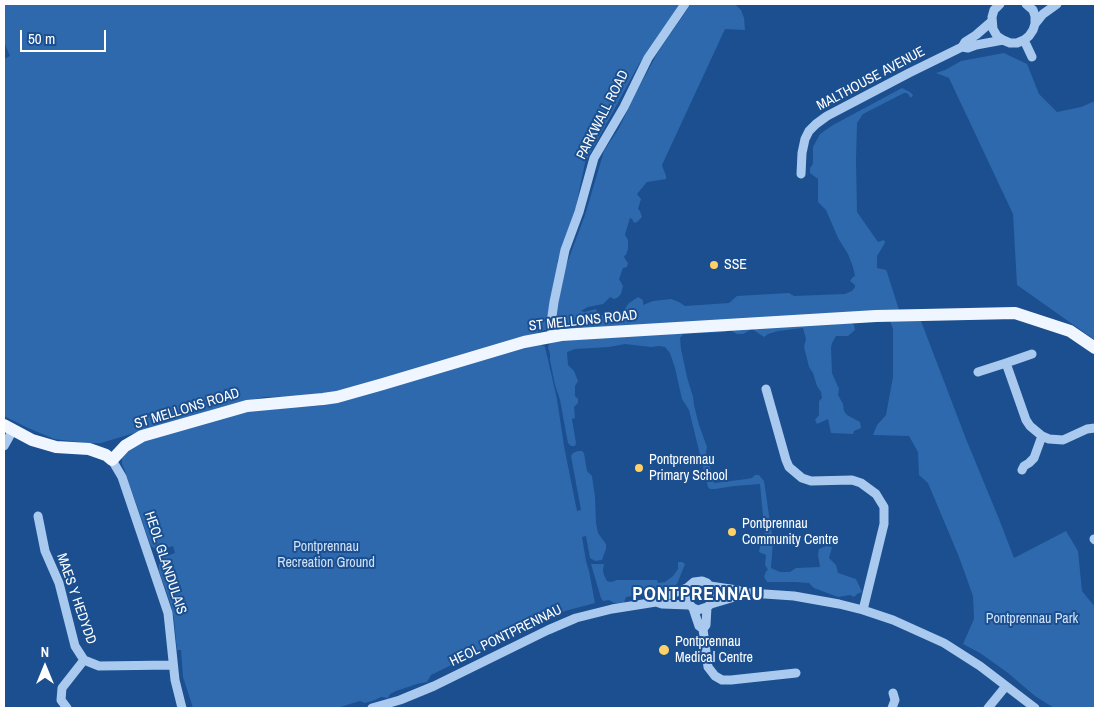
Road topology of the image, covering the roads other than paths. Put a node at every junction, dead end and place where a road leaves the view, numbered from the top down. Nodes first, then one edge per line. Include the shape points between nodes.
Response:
1 (685, 4) edge
2 (1000, 4) edge
3 (1026, 4) edge
4 (1057, 4) edge
5 (993, 8) edge
6 (991, 22) junction
7 (1035, 24) junction
8 (1003, 40) junction
9 (1024, 40) junction
10 (962, 48) junction
11 (1032, 57) dead end
12 (801, 174) dead end
13 (552, 336) junction
14 (1095, 348) edge
15 (1032, 354) dead end
16 (1006, 363) junction
17 (978, 372) dead end
18 (766, 389) dead end
19 (8, 427) edge
20 (1095, 428) edge
21 (1042, 436) junction
22 (4, 446) edge
23 (112, 460) junction
24 (1022, 470) dead end
25 (38, 516) dead end
26 (710, 586) junction
27 (687, 588) junction
28 (745, 593) junction
29 (656, 602) junction
30 (709, 606) junction
31 (691, 607) junction
32 (863, 610) junction
33 (703, 629) junction
34 (84, 660) junction
35 (173, 665) junction
36 (796, 673) dead end
37 (1006, 686) junction
38 (893, 693) dead end
39 (67, 708) edge
40 (182, 708) edge
41 (372, 708) edge
42 (892, 708) edge
43 (988, 708) edge
44 (1035, 708) edge

1 - 13 street, PARKWALL ROAD via 648,58 594,158 564,250 552,316
2 - 5 street
3 - 7 street via 1033,10
4 - 7 street
5 - 6 street
6 - 8 street via 997,36
6 - 10 street, MALTHOUSE AVENUE
7 - 9 street
8 - 9 street, MALTHOUSE AVENUE via 1017,43
8 - 10 street, MALTHOUSE AVENUE
9 - 11 street
10 - 12 street, MALTHOUSE AVENUE via 909,72 816,124 802,147
13 - 14 main road, ST MELLONS ROAD via 876,316 1015,313 1070,331
13 - 23 main road, ST MELLONS ROAD via 337,397 247,406 142,436 125,446
15 - 16 street
16 - 17 street
16 - 21 street via 1026,420
18 - 32 street via 789,467 811,481 861,482 876,494 884,507 884,524
19 - 22 street
19 - 23 main road via 32,440 56,447 89,449
20 - 21 street via 1063,440
21 - 24 street via 1034,458
23 - 35 street, HEOL GLANDULAIS via 122,477 168,613
25 - 34 street, MAES Y HEDYDD via 45,551 59,582 75,646
26 - 27 street via 698,581
26 - 28 street
26 - 30 street via 714,594
27 - 29 street, HEOL PONTPRENNAU
27 - 31 street via 685,596
28 - 30 street
28 - 32 street via 794,596
29 - 31 street, HEOL PONTPRENNAU
29 - 41 street, HEOL PONTPRENNAU via 576,618 440,683
30 - 31 street via 698,610
30 - 33 street
31 - 33 street via 698,626
32 - 37 street via 944,643
33 - 36 street via 708,667 714,676 722,680
34 - 35 street, MAES Y HEDYDD via 98,666
34 - 39 street via 62,688 61,700
35 - 40 street, HEOL GLANDULAIS
37 - 43 street
37 - 44 street
38 - 42 street

